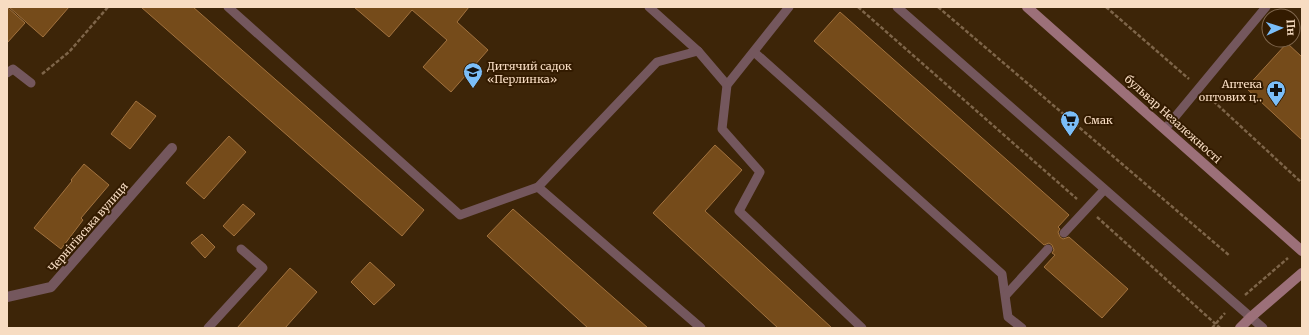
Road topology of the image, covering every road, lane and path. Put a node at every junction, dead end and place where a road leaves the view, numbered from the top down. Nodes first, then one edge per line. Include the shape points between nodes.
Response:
1 (108, 7) edge
2 (228, 7) edge
3 (649, 7) edge
4 (789, 7) edge
5 (858, 7) edge
6 (897, 7) edge
7 (938, 7) edge
8 (1027, 7) edge
9 (1266, 7) edge
10 (698, 51) junction
11 (754, 52) junction
12 (7, 73) edge
13 (31, 83) joint
14 (727, 85) junction
15 (1165, 129) junction
16 (172, 148) dead end
17 (538, 187) junction
18 (1104, 190) junction
19 (1087, 208) junction
20 (1064, 233) dead end
21 (241, 249) dead end
22 (1048, 249) dead end
23 (1301, 250) edge
24 (1230, 256) dead end
25 (1302, 273) edge
26 (1006, 294) junction
27 (7, 297) edge
28 (1240, 300) dead end
29 (1229, 310) dead end
30 (1251, 317) junction
31 (1216, 324) junction
32 (208, 328) edge
33 (701, 328) edge
34 (862, 328) edge
35 (1022, 328) edge
36 (1212, 328) edge
37 (1220, 328) edge
38 (1240, 328) edge
39 (1263, 328) edge

1 - 13 path via 69,52
2 - 17 lane via 460,215
3 - 10 lane
4 - 11 lane
5 - 19 path
6 - 18 lane
7 - 24 path
8 - 15 main road, бульвар Незалежності
9 - 15 lane
10 - 14 lane
10 - 17 lane via 657,62
11 - 14 lane
11 - 26 lane via 1002,274
12 - 13 lane via 13,69
14 - 34 lane via 722,129 760,172 739,211
15 - 23 main road, бульвар Незалежності
16 - 27 street, Чернігівська вулиця via 51,287
17 - 33 lane
18 - 19 lane
18 - 30 lane
19 - 20 lane
19 - 31 path
21 - 32 lane via 263,268
22 - 26 lane
23 - 28 path
25 - 30 main road
26 - 35 lane via 1008,317
29 - 31 path
30 - 38 main road
30 - 39 lane
31 - 36 path
31 - 37 path

